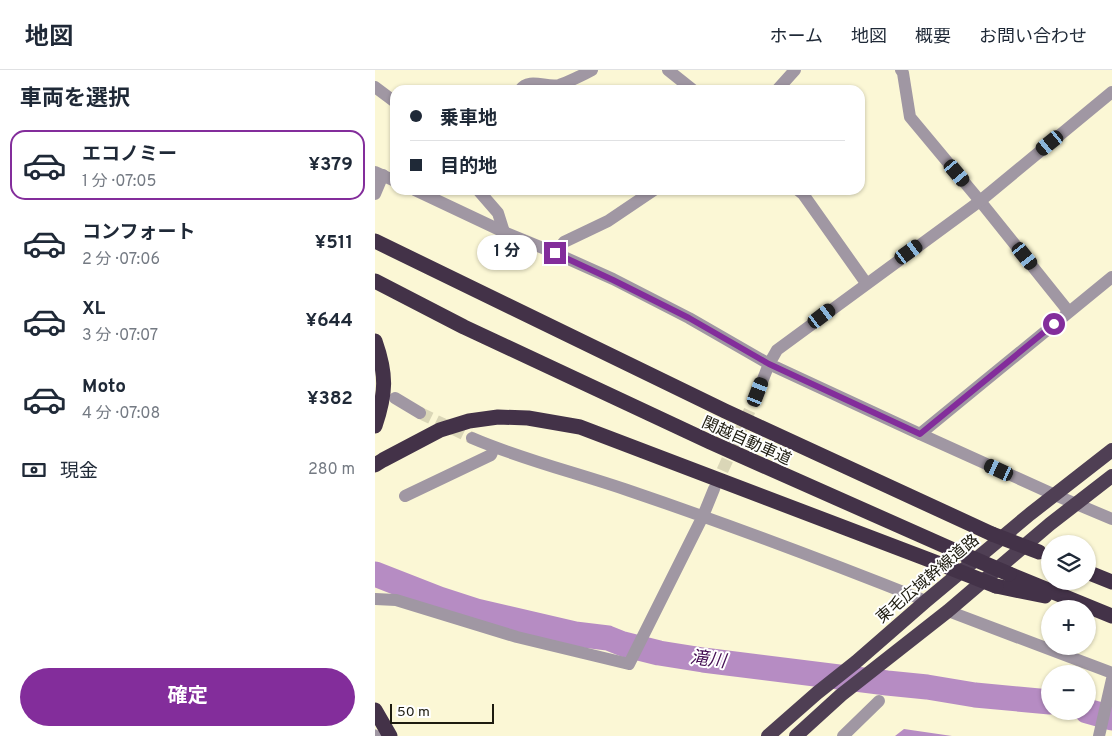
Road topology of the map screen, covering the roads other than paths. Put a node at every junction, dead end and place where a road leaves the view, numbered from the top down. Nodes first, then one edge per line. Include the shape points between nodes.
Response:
1 (592, 70) edge
2 (668, 70) edge
3 (795, 70) edge
4 (901, 70) edge
5 (527, 85) edge
6 (558, 85) edge
7 (558, 85) edge
8 (687, 85) edge
9 (782, 85) edge
10 (375, 87) edge
11 (390, 98) edge
12 (1110, 98) edge
13 (385, 176) edge
14 (375, 194) edge
15 (426, 195) edge
16 (482, 195) edge
17 (647, 195) edge
18 (804, 195) edge
19 (980, 201) junction
20 (504, 232) junction
21 (375, 241) edge
22 (555, 253) junction
23 (1112, 277) edge
24 (375, 281) edge
25 (867, 283) junction
26 (1069, 312) junction
27 (375, 341) edge
28 (769, 364) junction
29 (758, 392) tunnel mouth
30 (395, 398) dead end
31 (420, 413) tunnel mouth
32 (375, 426) edge
33 (920, 434) junction
34 (472, 438) tunnel mouth
35 (494, 448) junction
36 (1112, 450) edge
37 (375, 465) edge
38 (1112, 476) edge
39 (714, 489) tunnel mouth
40 (1055, 495) junction
41 (405, 496) dead end
42 (1077, 504) junction
43 (703, 516) junction
44 (1112, 519) edge
45 (1041, 553) edge
46 (1096, 576) edge
47 (1112, 581) edge
48 (375, 599) edge
49 (1066, 600) edge
50 (1071, 600) edge
51 (926, 601) junction
52 (1096, 610) edge
53 (948, 611) junction
54 (1112, 616) edge
55 (1112, 673) edge
56 (1112, 679) edge
57 (879, 701) dead end
58 (375, 710) edge
59 (375, 733) edge
60 (1099, 734) edge
61 (381, 736) edge
62 (390, 736) edge
63 (768, 736) edge
64 (796, 736) edge
65 (843, 736) edge

1 - 6 street
2 - 8 street
3 - 9 street
4 - 19 street via 910,117
5 - 7 street
10 - 11 street
12 - 19 street
13 - 14 street
15 - 20 street
16 - 20 street via 498,214
17 - 22 street via 608,221 564,242
18 - 25 street
19 - 25 street
19 - 26 street
20 - 22 street
21 - 45 highway, 関越自動車道, bridge via 725,411 992,534
22 - 28 street via 689,318
23 - 26 street
24 - 50 highway, 関越自動車道, bridge via 464,327 710,442
25 - 28 street via 777,350
26 - 33 street
27 - 32 highway via 384,379 382,404
28 - 29 street
28 - 33 street
30 - 31 street
33 - 40 street
34 - 35 street
35 - 41 street via 491,455
35 - 43 street
36 - 40 highway, 東毛広域幹線道路
37 - 49 highway, bridge via 440,430 469,421 498,417 528,418 580,427 996,586
38 - 42 highway
39 - 43 street
40 - 42 street
40 - 51 highway, 東毛広域幹線道路
42 - 44 street
42 - 53 highway
43 - 48 street via 629,664 517,637 396,600
43 - 51 street
46 - 47 highway
51 - 63 highway, 東毛広域幹線道路
52 - 54 highway, 関越自動車道
53 - 55 street
53 - 64 highway via 841,695
56 - 60 street
57 - 65 street
58 - 62 highway
59 - 61 lane

